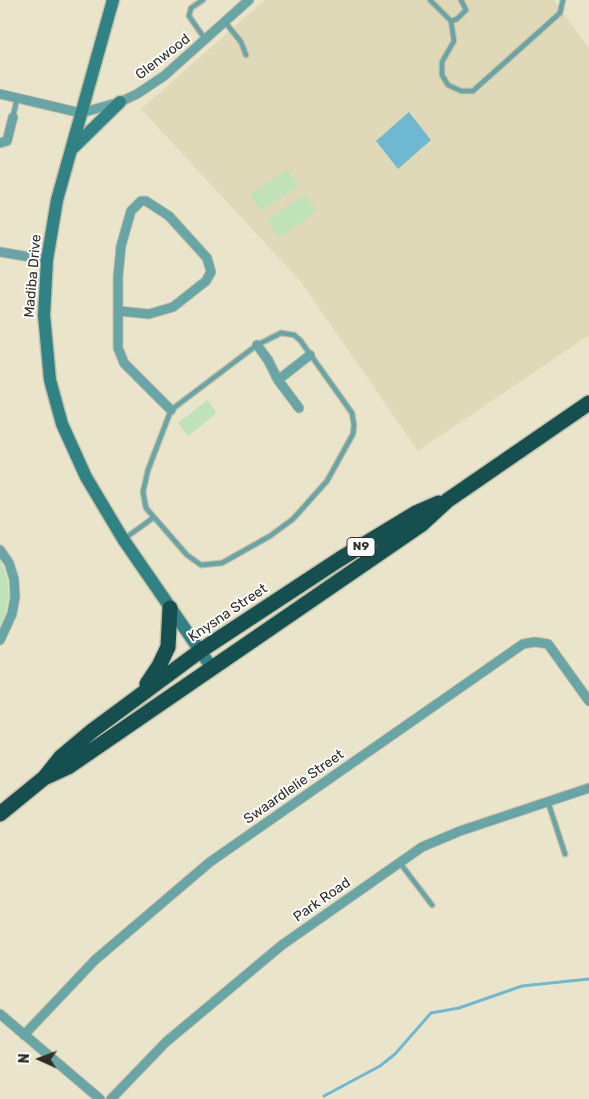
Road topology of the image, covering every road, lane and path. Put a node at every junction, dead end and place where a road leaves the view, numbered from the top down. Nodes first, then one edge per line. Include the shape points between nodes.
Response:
1 (113, 0) edge
2 (203, 0) edge
3 (249, 0) edge
4 (430, 0) edge
5 (461, 0) edge
6 (562, 0) edge
7 (451, 21) junction
8 (225, 22) junction
9 (206, 41) junction
10 (246, 55) dead end
11 (0, 94) edge
12 (17, 98) junction
13 (120, 102) junction
14 (81, 113) junction
15 (13, 117) joint
16 (0, 143) edge
17 (70, 151) junction
18 (0, 252) edge
19 (47, 260) junction
20 (119, 311) junction
21 (257, 345) junction
22 (310, 354) junction
23 (278, 380) junction
24 (589, 403) edge
25 (299, 408) dead end
26 (172, 410) junction
27 (448, 500) junction
28 (153, 518) junction
29 (124, 539) junction
30 (0, 550) edge
31 (170, 608) junction
32 (0, 640) edge
33 (200, 651) junction
34 (212, 668) junction
35 (139, 695) junction
36 (589, 701) edge
37 (44, 778) junction
38 (589, 788) edge
39 (548, 802) junction
40 (0, 814) edge
41 (565, 854) dead end
42 (400, 863) junction
43 (432, 905) dead end
44 (0, 1014) edge
45 (24, 1035) junction
46 (100, 1099) edge
47 (111, 1099) edge

1 - 14 street, Madiba Drive
2 - 9 lane via 191,8 189,16
3 - 8 street, Glenwood
4 - 7 lane
5 - 7 lane via 466,10
6 - 7 lane via 560,13 473,91 461,91 448,85 442,75 442,62 454,42
8 - 9 street, Glenwood
8 - 10 lane via 241,42
9 - 13 street, Glenwood via 164,76
11 - 12 street
12 - 14 street
12 - 15 lane
13 - 14 street, Glenwood
13 - 17 street
14 - 17 street, Madiba Drive
15 - 16 street via 7,141
17 - 19 street, Madiba Drive via 57,200
18 - 19 street
19 - 29 street, Madiba Drive via 45,340 56,403 77,460
20 - 20 street via 121,246 131,211 141,201 146,201 169,216 206,258 211,272 173,307 149,314
20 - 26 street via 118,348 124,363
21 - 22 lane via 274,334 294,334
21 - 23 street
21 - 26 lane
22 - 23 street
22 - 28 lane via 352,413 354,425 350,441 326,481 293,519 222,563 201,565 193,561
23 - 25 street
24 - 27 highway, Knysna Street / N9
26 - 28 lane via 148,470 143,492 146,508
27 - 33 highway, Knysna Street / N9 via 416,513 340,559
27 - 34 highway, Knysna Street / N9 via 422,524
28 - 29 lane
29 - 31 street, Madiba Drive
30 - 32 street via 14,579 12,614
31 - 33 street, Madiba Drive
31 - 35 highway via 168,647
33 - 34 street, Madiba Drive
33 - 35 highway, Knysna Street / N9
34 - 37 highway, Knysna Street / N9 via 68,767
35 - 37 highway, Knysna Street / N9 via 61,757
36 - 45 street, Swaardlelie Street via 548,644 524,644 210,862 95,960
37 - 40 highway, Knysna Street / N9
38 - 39 street, Park Road
39 - 41 lane
39 - 42 street, Park Road via 460,831 422,847
42 - 43 lane
42 - 47 street, Park Road via 275,951 166,1042
44 - 45 street
45 - 46 street

